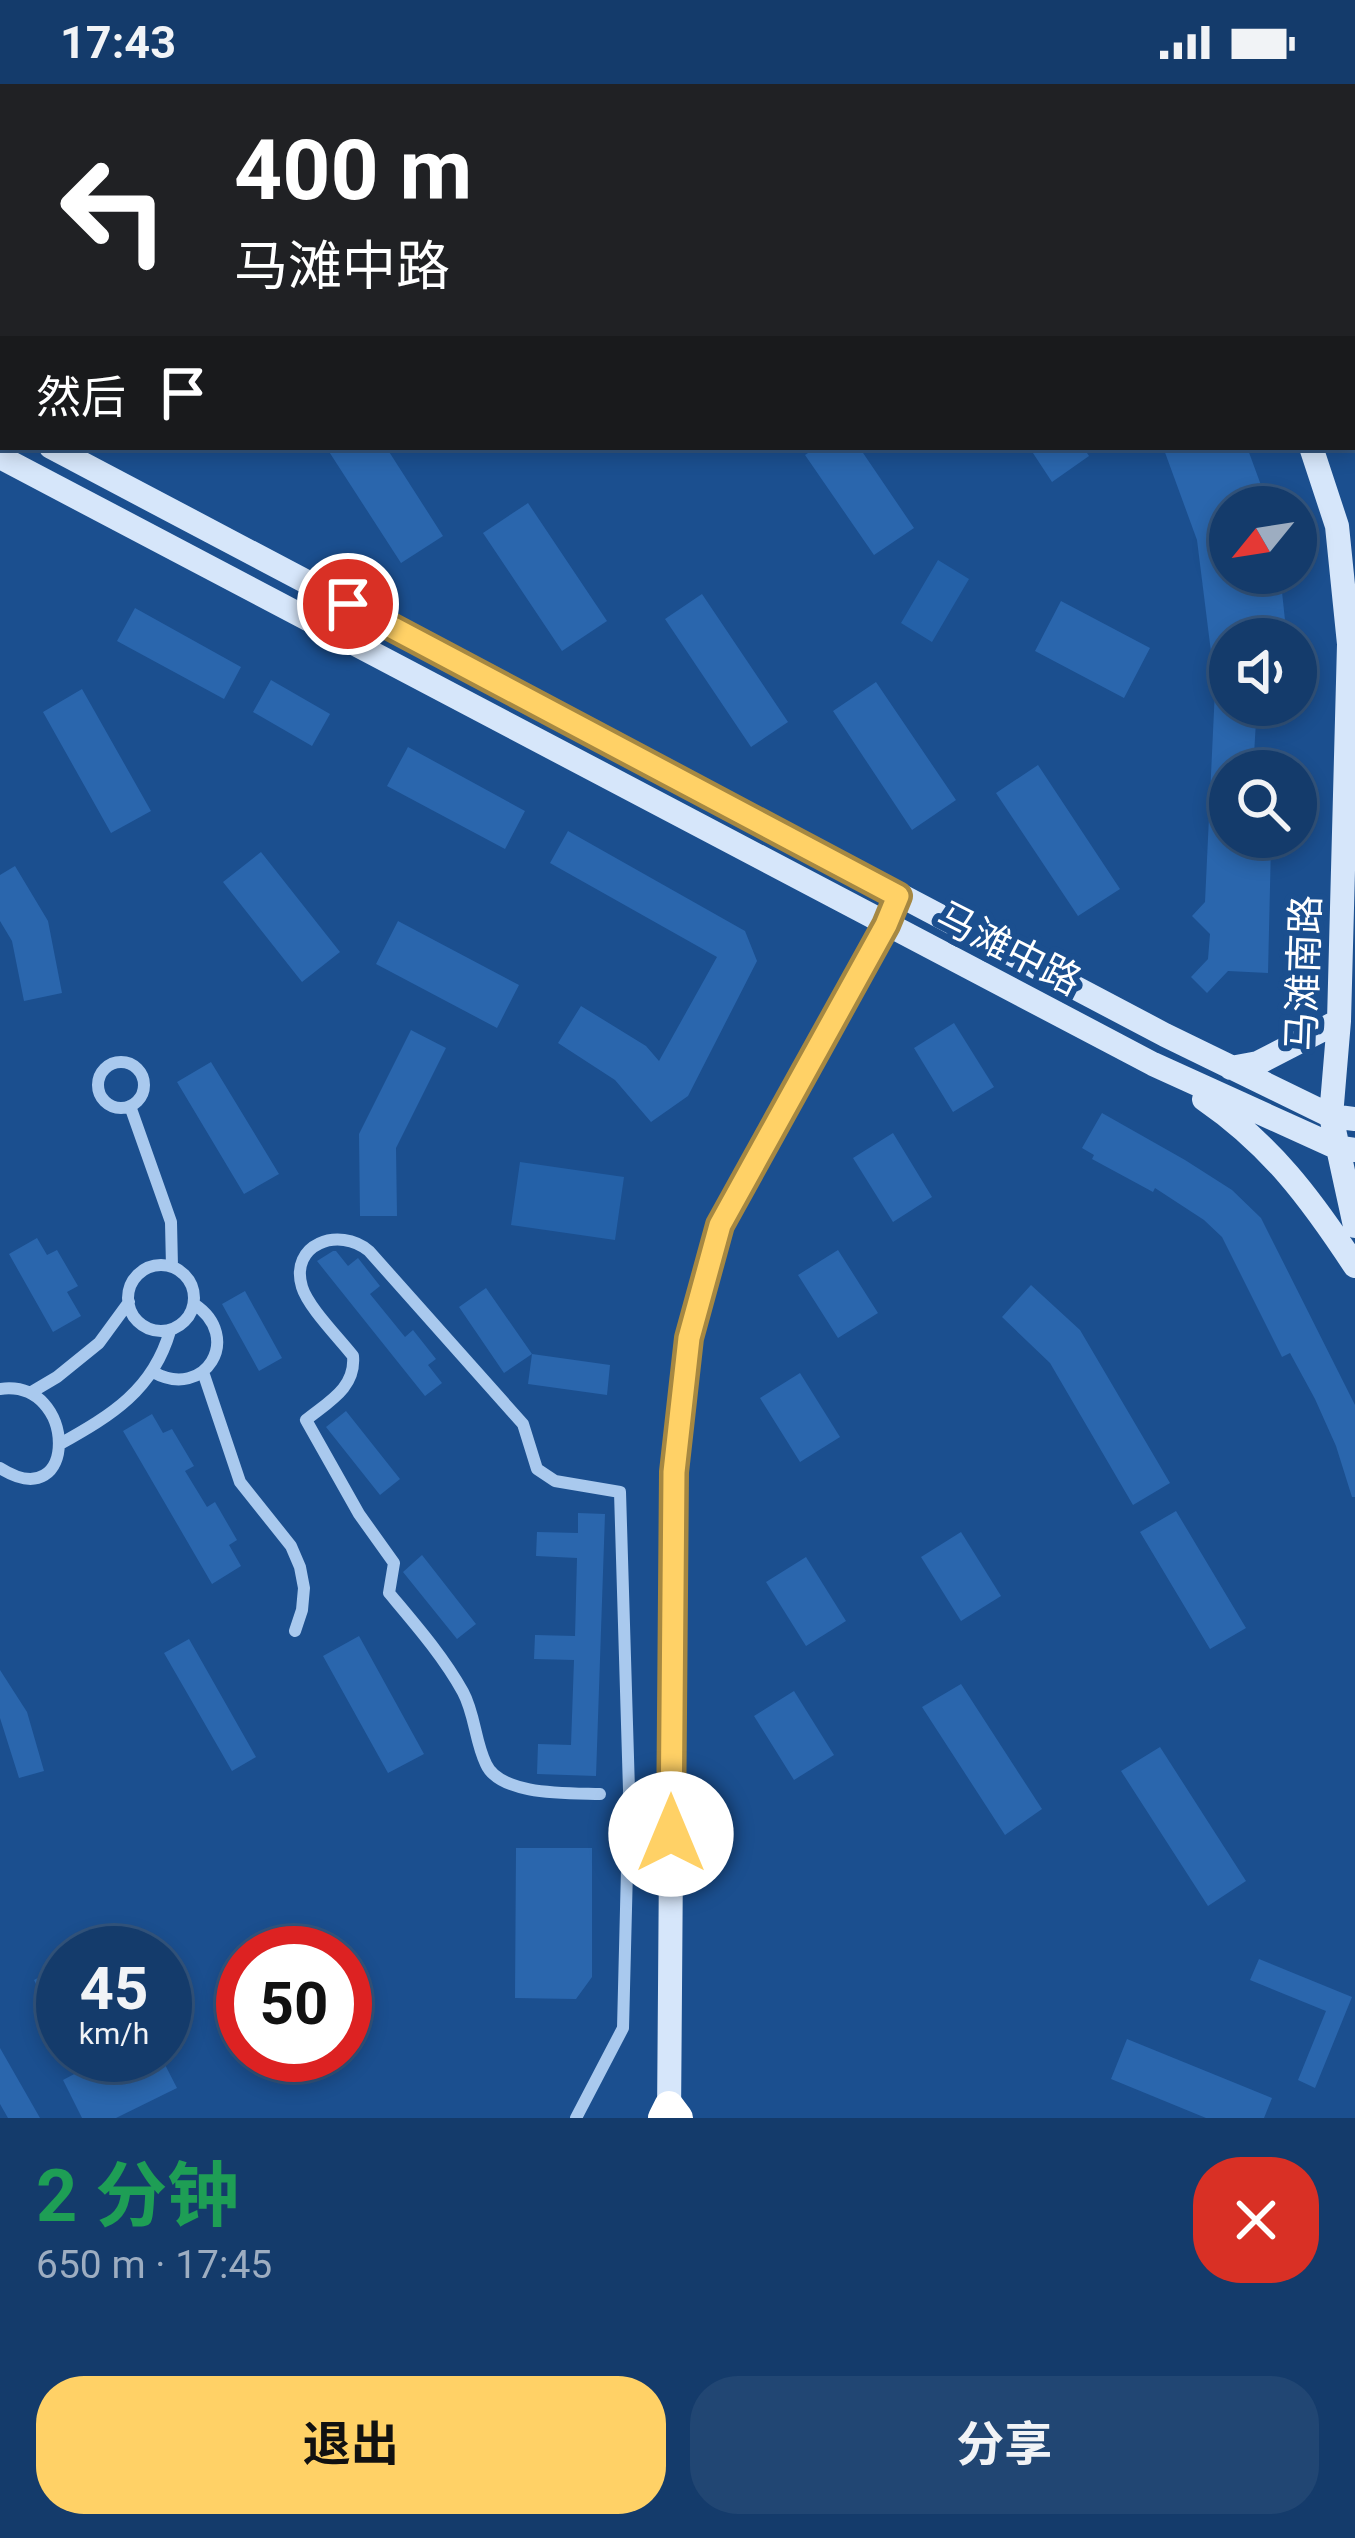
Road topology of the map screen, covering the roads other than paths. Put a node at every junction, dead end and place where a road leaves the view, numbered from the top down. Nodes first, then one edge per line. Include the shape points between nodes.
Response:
1 (57, 450) edge
2 (1312, 450) edge
3 (0, 457) edge
4 (898, 896) junction
5 (886, 925) junction
6 (1339, 1032) junction
7 (1153, 1064) junction
8 (1355, 1066) edge
9 (1231, 1068) junction
10 (130, 1106) dead end
11 (1343, 1118) edge
12 (1346, 1149) edge
13 (1355, 1195) edge
14 (1355, 1226) edge
15 (1355, 1266) edge
16 (172, 1267) junction
17 (129, 1302) junction
18 (194, 1304) junction
19 (170, 1330) junction
20 (153, 1372) junction
21 (203, 1372) junction
22 (0, 1389) edge
23 (30, 1393) junction
24 (60, 1444) junction
25 (0, 1468) edge
26 (295, 1631) dead end
27 (600, 1794) dead end
28 (670, 2115) edge
29 (576, 2118) edge

1 - 4 main road, 马滩中路
2 - 6 main road, 马滩南路 via 1337,526 1349,644
3 - 5 main road, 马滩中路
4 - 5 main road
4 - 9 main road, 马滩中路
5 - 7 main road, 马滩中路
5 - 28 main road via 720,1225 689,1338 674,1472
6 - 8 main road
6 - 9 main road
6 - 11 main road, 马滩南路
7 - 12 main road, 马滩中路
7 - 15 main road via 1265,1149 1309,1196
9 - 11 main road, 马滩中路
10 - 16 street via 171,1222
11 - 12 main road, 马滩南路
12 - 13 main road, 马滩南路
12 - 14 main road, 马滩南路
16 - 17 street via 144,1270
16 - 18 street via 192,1286
17 - 19 street via 143,1326
17 - 23 street via 99,1343
18 - 19 street
18 - 21 street via 218,1336
19 - 20 street
20 - 21 street via 178,1381
20 - 24 street
21 - 26 street via 240,1482 300,1567
22 - 23 street
23 - 24 street via 52,1414
24 - 25 street via 57,1463 43,1477 24,1480
27 - 29 street via 509,1785 487,1769 465,1694 389,1593 394,1563 306,1420 347,1385 354,1366 303,1292 301,1268 324,1240 348,1238 369,1251 523,1424 536,1469 555,1481 620,1492 629,1790 623,2028

